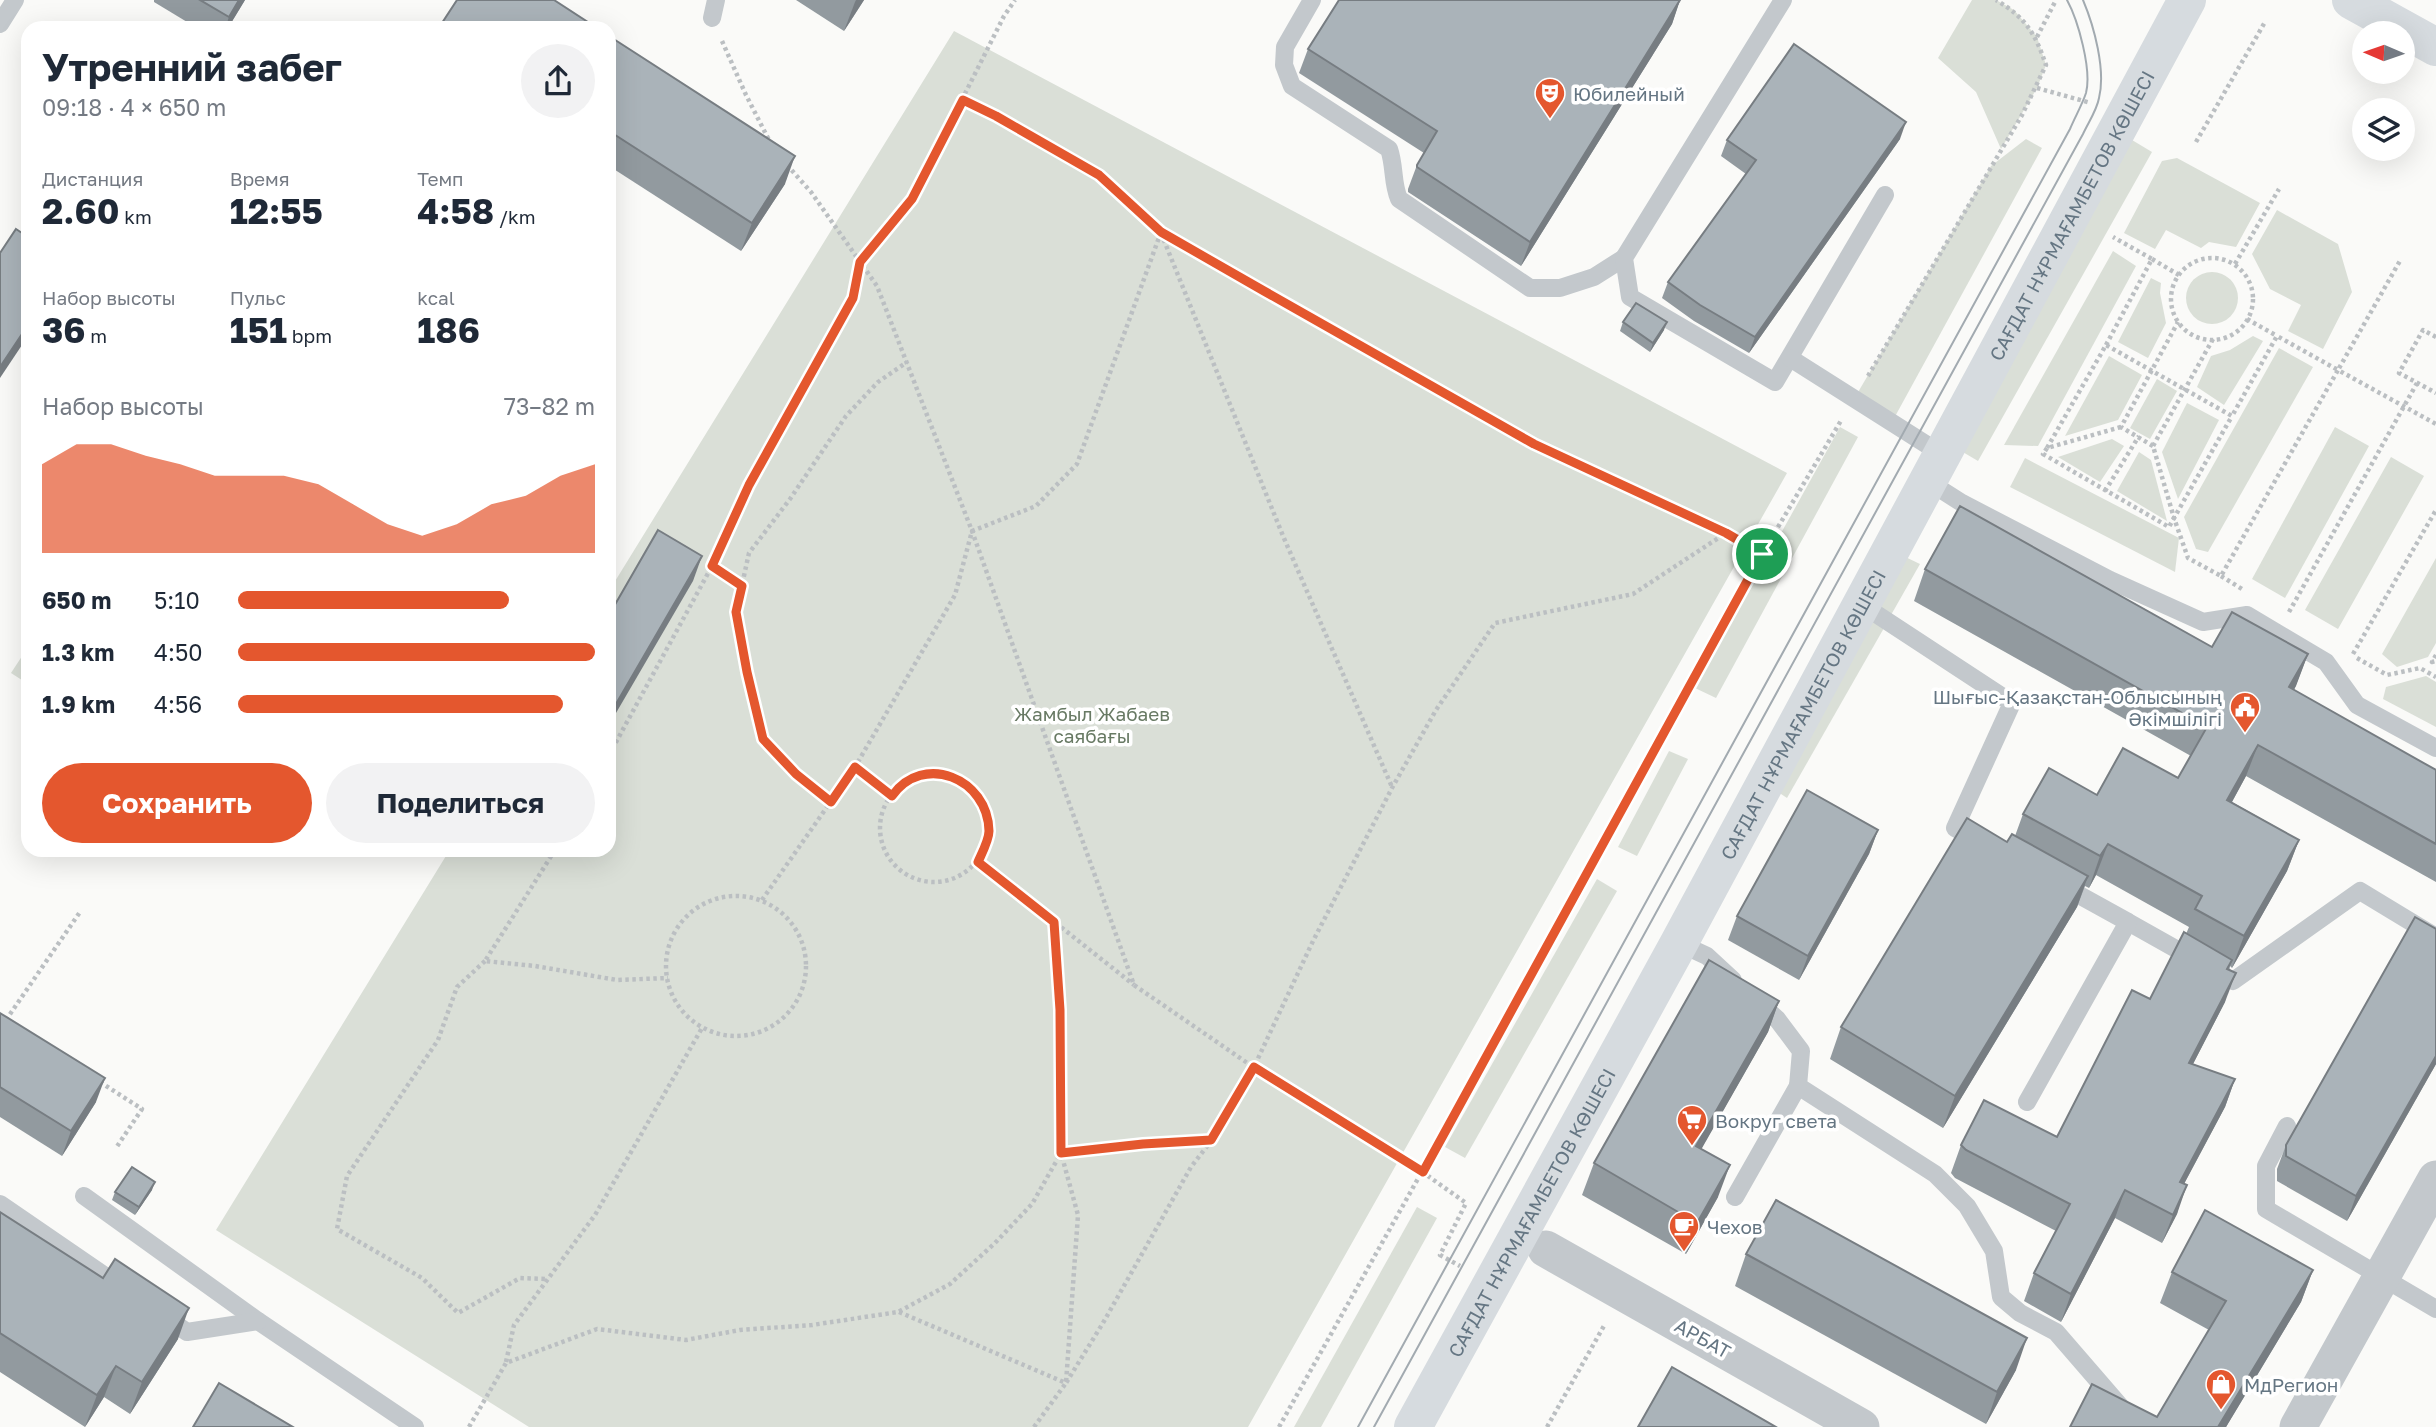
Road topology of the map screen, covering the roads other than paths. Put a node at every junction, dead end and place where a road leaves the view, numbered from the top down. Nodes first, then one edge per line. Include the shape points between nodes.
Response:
1 (15, 0) edge
2 (716, 0) edge
3 (1312, 0) edge
4 (1783, 0) edge
5 (2187, 0) edge
6 (2351, 0) edge
7 (712, 18) road end
8 (0, 24) edge
9 (2436, 47) edge
10 (1885, 195) dead end
11 (1624, 258) junction
12 (1790, 358) junction
13 (1936, 469) junction
14 (1861, 604) junction
15 (2436, 748) edge
16 (2001, 853) edge
17 (2047, 878) edge
18 (2128, 922) junction
19 (2436, 937) edge
20 (1679, 943) junction
21 (1798, 1086) junction
22 (2027, 1102) dead end
23 (2287, 1126) dead end
24 (2436, 1179) edge
25 (84, 1196) dead end
26 (1735, 1197) dead end
27 (0, 1204) edge
28 (1546, 1249) dead end
29 (2382, 1277) junction
30 (2436, 1309) edge
31 (258, 1321) junction
32 (2120, 1406) edge
33 (415, 1427) edge
34 (1413, 1427) edge
35 (1861, 1427) edge
36 (2298, 1427) edge

1 - 8 lane
2 - 7 lane
3 - 11 lane via 1285,47 1284,65 1292,86 1389,149 1399,199 1530,288 1560,288 1594,277
4 - 11 lane
5 - 13 main road, САҒДАТ НҰРМАҒАМБЕТОВ КӨШЕСІ
6 - 9 main road
10 - 12 lane
11 - 12 lane via 1630,297 1774,382
12 - 13 lane via 1854,399
13 - 14 main road, САҒДАТ НҰРМАҒАМБЕТОВ КӨШЕСІ
13 - 15 lane via 1962,503 2110,580 2203,622 2247,615 2326,662 2357,705
14 - 16 lane via 2012,703 1955,828
14 - 20 main road, САҒДАТ НҰРМАҒАМБЕТОВ КӨШЕСІ
17 - 18 lane
18 - 19 lane via 2232,981 2360,891
18 - 22 lane
20 - 21 lane via 1707,956 1777,1019 1801,1051
20 - 34 main road, САҒДАТ НҰРМАҒАМБЕТОВ КӨШЕСІ
21 - 26 lane
21 - 32 lane via 1935,1174 1968,1206 1994,1251 2001,1297 2056,1332
23 - 29 lane via 2266,1166 2266,1209
24 - 29 street
25 - 31 lane
27 - 31 lane via 187,1332
28 - 35 street, АРБАТ
29 - 30 lane
29 - 36 street
31 - 33 lane

